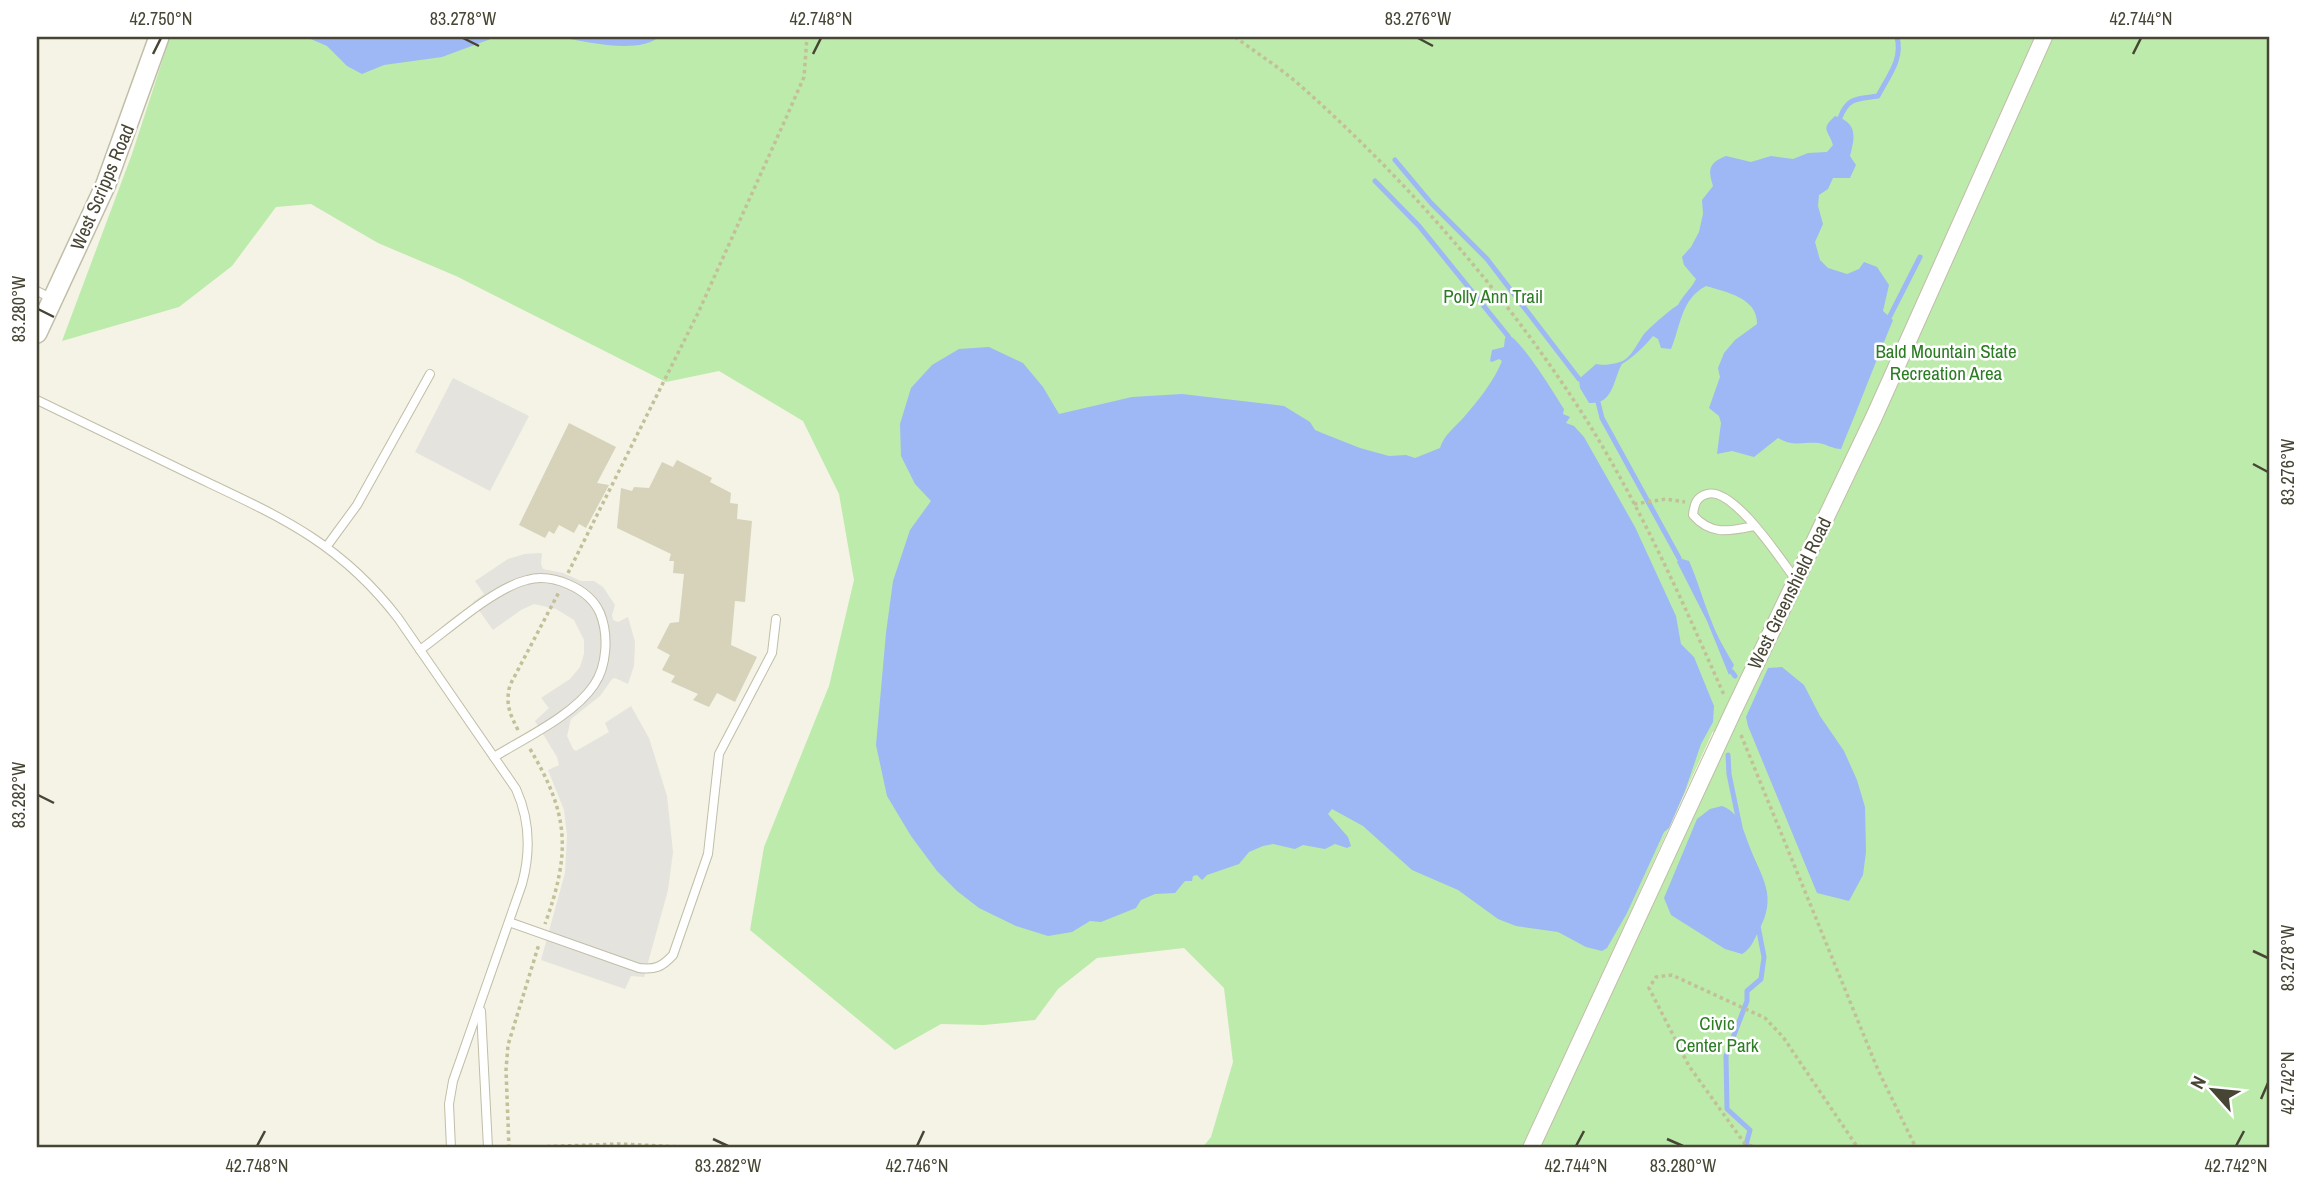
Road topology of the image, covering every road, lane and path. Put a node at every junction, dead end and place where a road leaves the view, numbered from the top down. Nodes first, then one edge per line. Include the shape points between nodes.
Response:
1 (159, 37) edge
2 (807, 37) edge
3 (1235, 37) edge
4 (2044, 37) edge
5 (45, 295) edge
6 (37, 333) edge
7 (430, 374) dead end
8 (37, 400) edge
9 (1633, 504) junction
10 (1694, 505) junction
11 (1754, 526) junction
12 (327, 546) junction
13 (568, 572) dead end
14 (1796, 580) junction
15 (558, 594) dead end
16 (776, 619) dead end
17 (420, 650) junction
18 (1732, 713) junction
19 (517, 729) dead end
20 (531, 752) dead end
21 (494, 757) junction
22 (546, 921) dead end
23 (509, 922) junction
24 (538, 946) dead end
25 (481, 1005) junction
26 (451, 1148) edge
27 (488, 1148) edge
28 (507, 1148) edge
29 (703, 1148) edge
30 (1531, 1148) edge
31 (1759, 1148) edge
32 (1858, 1148) edge
33 (1916, 1148) edge

1 - 5 street, West Scripps Road via 119,154
2 - 13 path via 804,77 786,118 698,313
3 - 9 path via 1301,86 1366,147 1468,259 1567,390
4 - 14 street, West Greenshield Road
5 - 6 street, West Scripps Road
7 - 12 lane via 357,505
8 - 12 lane via 284,519
9 - 10 path via 1666,499
9 - 18 path via 1675,583
10 - 11 lane via 1698,521 1716,531
10 - 11 lane via 1701,496 1721,494
11 - 14 lane
12 - 17 lane via 376,591
14 - 18 street, West Greenshield Road
15 - 19 path via 510,685 507,702
16 - 23 lane via 772,653 719,754 708,854 673,955 652,970 639,968
17 - 21 lane
17 - 21 lane via 511,585 529,579 563,582 589,599 599,612 606,646 596,683 570,709
18 - 30 street, West Greenshield Road
18 - 33 path via 1878,1070
20 - 22 path via 556,799 563,837 559,886
21 - 23 lane via 521,799 529,840
23 - 25 lane
24 - 28 path via 508,1045
25 - 26 lane via 451,1088
25 - 27 lane
28 - 29 path via 655,1144
31 - 32 path via 1745,1144 1689,1066 1649,988 1656,977 1672,975 1765,1018 1783,1037

